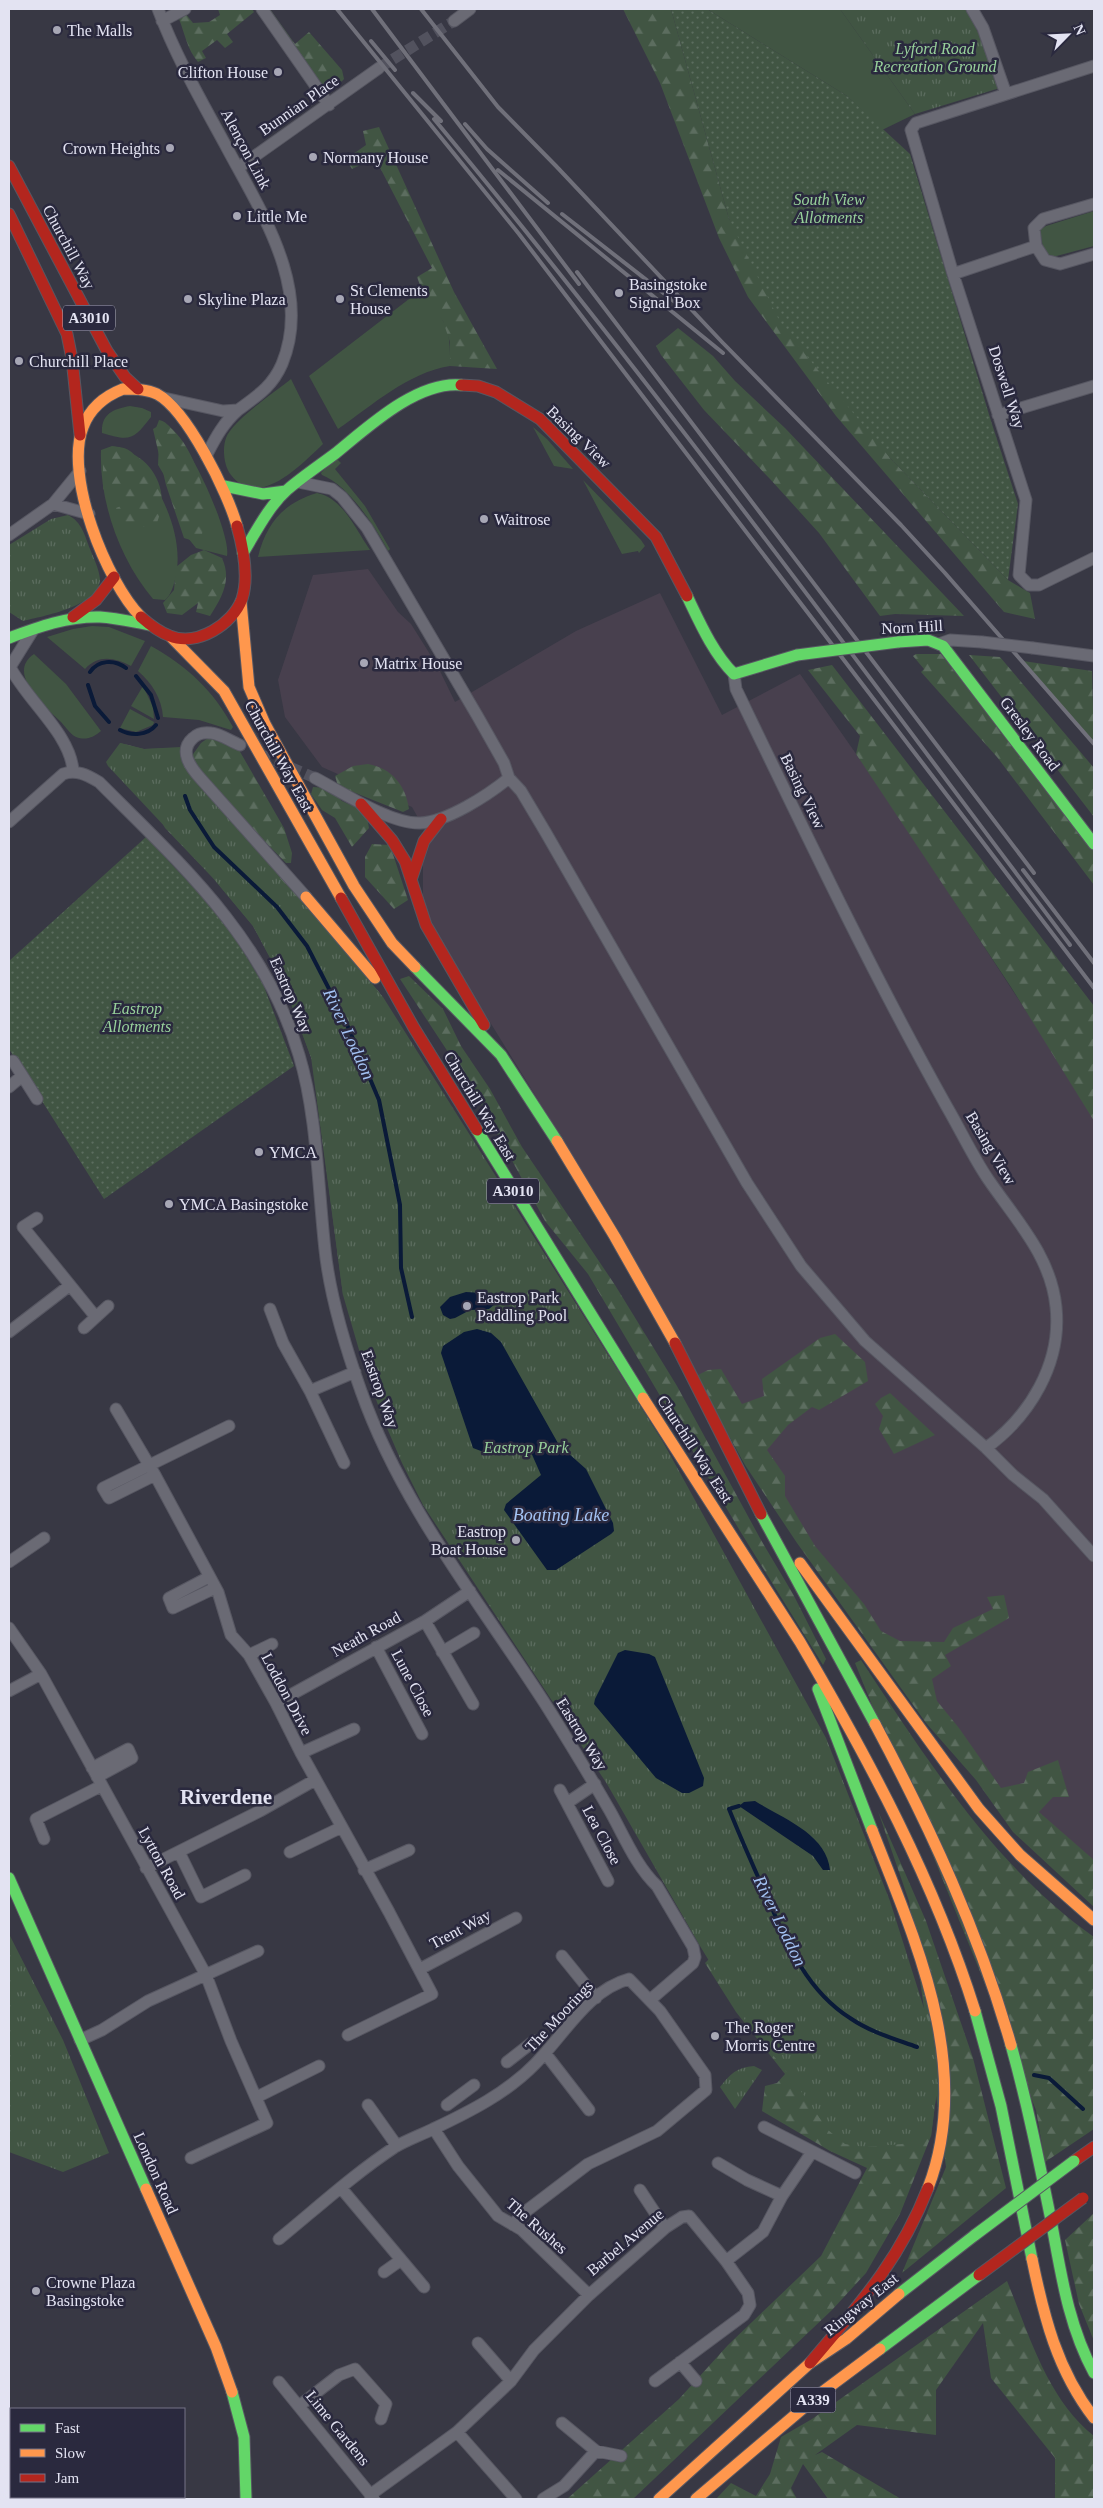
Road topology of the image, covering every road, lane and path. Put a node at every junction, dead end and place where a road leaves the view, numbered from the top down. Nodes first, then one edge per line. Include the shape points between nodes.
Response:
1 (158, 9) edge
2 (185, 9) edge
3 (262, 9) edge
4 (972, 9) edge
5 (162, 21) junction
6 (1094, 66) edge
7 (379, 68) tunnel mouth
8 (1006, 94) junction
9 (330, 105) junction
10 (9, 166) edge
11 (238, 168) junction
12 (1094, 204) edge
13 (9, 214) edge
14 (1036, 246) junction
15 (1094, 254) edge
16 (953, 274) junction
17 (1094, 386) edge
18 (138, 389) junction
19 (162, 398) junction
20 (238, 410) junction
21 (998, 415) junction
22 (80, 435) junction
23 (206, 456) junction
24 (80, 471) junction
25 (298, 482) junction
26 (224, 486) junction
27 (286, 491) junction
28 (53, 504) junction
29 (89, 514) junction
30 (9, 535) edge
31 (243, 553) junction
32 (1094, 558) edge
33 (114, 577) junction
34 (241, 602) junction
35 (69, 619) junction
36 (150, 626) junction
37 (34, 628) junction
38 (171, 637) junction
39 (9, 638) edge
40 (939, 644) junction
41 (1094, 656) edge
42 (9, 666) edge
43 (734, 674) junction
44 (240, 745) dead end
45 (73, 771) junction
46 (315, 778) tunnel mouth
47 (509, 778) junction
48 (361, 804) junction
49 (441, 819) junction
50 (9, 822) edge
51 (1094, 844) edge
52 (412, 878) junction
53 (306, 897) joint
54 (414, 1028) junction
55 (501, 1055) junction
56 (13, 1061) dead end
57 (22, 1076) junction
58 (9, 1087) edge
59 (38, 1099) dead end
60 (37, 1218) dead end
61 (69, 1286) junction
62 (108, 1306) dead end
63 (270, 1309) dead end
64 (95, 1316) junction
65 (84, 1328) dead end
66 (9, 1332) edge
67 (355, 1372) junction
68 (310, 1391) junction
69 (116, 1409) dead end
70 (229, 1426) dead end
71 (986, 1448) junction
72 (344, 1463) dead end
73 (152, 1470) junction
74 (761, 1514) junction
75 (44, 1538) dead end
76 (1094, 1556) edge
77 (9, 1562) edge
78 (470, 1591) junction
79 (425, 1620) junction
80 (9, 1628) edge
81 (474, 1633) dead end
82 (800, 1642) junction
83 (272, 1644) dead end
84 (376, 1647) junction
85 (442, 1652) junction
86 (249, 1655) junction
87 (41, 1674) junction
88 (9, 1691) edge
89 (276, 1704) junction
90 (473, 1704) dead end
91 (354, 1729) dead end
92 (422, 1734) dead end
93 (300, 1753) junction
94 (97, 1777) junction
95 (315, 1780) junction
96 (595, 1784) junction
97 (560, 1790) dead end
98 (567, 1803) junction
99 (342, 1827) junction
100 (44, 1839) dead end
101 (409, 1850) dead end
102 (178, 1852) junction
103 (290, 1852) dead end
104 (146, 1868) junction
105 (364, 1870) junction
106 (245, 1875) dead end
107 (9, 1878) edge
108 (608, 1881) dead end
109 (516, 1918) dead end
110 (1094, 1920) edge
111 (258, 1951) dead end
112 (562, 1956) dead end
113 (420, 1969) junction
114 (206, 1976) junction
115 (596, 1998) junction
116 (650, 2000) junction
117 (348, 2035) dead end
118 (80, 2040) junction
119 (534, 2041) dead end
120 (519, 2052) junction
121 (545, 2053) junction
122 (507, 2062) dead end
123 (534, 2065) junction
124 (319, 2066) dead end
125 (474, 2085) dead end
126 (461, 2095) junction
127 (257, 2097) junction
128 (368, 2105) dead end
129 (447, 2105) dead end
130 (472, 2109) junction
131 (589, 2110) dead end
132 (764, 2127) dead end
133 (434, 2129) junction
134 (396, 2146) junction
135 (1094, 2147) edge
136 (812, 2152) junction
137 (191, 2158) dead end
138 (718, 2163) dead end
139 (855, 2173) dead end
140 (341, 2188) junction
141 (640, 2190) dead end
142 (1094, 2192) edge
143 (782, 2196) junction
144 (514, 2225) junction
145 (665, 2228) junction
146 (279, 2239) dead end
147 (401, 2260) junction
148 (726, 2261) junction
149 (384, 2272) dead end
150 (424, 2287) dead end
151 (589, 2295) junction
152 (478, 2343) dead end
153 (680, 2362) junction
154 (810, 2363) junction
155 (1094, 2373) edge
156 (511, 2381) junction
157 (655, 2381) dead end
158 (696, 2381) dead end
159 (279, 2382) dead end
160 (299, 2406) junction
161 (1094, 2418) edge
162 (381, 2419) dead end
163 (562, 2423) dead end
164 (457, 2432) junction
165 (596, 2451) junction
166 (621, 2456) dead end
167 (243, 2496) edge
168 (372, 2497) edge
169 (516, 2499) edge
170 (543, 2499) edge
171 (659, 2499) edge
172 (696, 2499) edge

1 - 5 street, Alençon Link
2 - 5 street
3 - 9 street
4 - 8 street
5 - 11 street, Alençon Link
6 - 8 street
7 - 9 street, Bunnian Place
8 - 16 street, Doswell Way via 916,122 911,130
9 - 11 street, Bunnian Place
10 - 18 main road, Churchill Way / A3010 via 107,351
11 - 20 street, Alençon Link via 280,254 288,284 290,316 288,346 278,372 264,392
12 - 14 street via 1043,219 1034,228
13 - 22 main road, A3010 via 67,334
14 - 15 street via 1045,260 1060,264
14 - 16 street
16 - 21 street, Doswell Way
17 - 21 street
18 - 19 main road
18 - 22 main road via 111,393 95,405
19 - 20 street via 223,411
19 - 23 main road, Churchill Way East via 177,412
20 - 23 street, Alençon Link via 220,430
21 - 32 street, Doswell Way via 1026,500 1019,575 1029,585 1039,585
22 - 24 main road
23 - 26 main road, Churchill Way East
24 - 28 street
24 - 29 main road
25 - 27 main road, Basing View
25 - 43 main road, Basing View via 383,416 423,391 455,384 496,392 514,400 540,420 656,537 710,641
25 - 47 street via 332,489 367,528 504,763
26 - 27 main road via 264,494
26 - 31 main road, Churchill Way East via 233,508
27 - 31 main road, Basing View
28 - 29 street
28 - 30 street
29 - 33 main road via 95,537
31 - 34 main road, Churchill Way East
33 - 35 main road via 91,607
33 - 36 main road via 130,605
34 - 38 main road via 230,621 214,631 195,637
34 - 55 main road, Churchill Way East via 249,687 265,724 349,878 392,943
35 - 36 main road via 111,618
35 - 37 main road
36 - 38 main road
37 - 39 main road
37 - 42 street
38 - 54 main road, Churchill Way East / A3010 via 224,691
40 - 41 street, Norn Hill, bridge via 950,640 982,642
40 - 43 main road, Norn Hill, bridge via 928,640 898,642 797,655
40 - 51 main road, Gresley Road via 948,651
42 - 45 street via 66,745
43 - 71 street, Basing View via 736,689 777,774 922,1060 987,1178 1036,1244 1045,1264 1054,1292 1057,1326 1050,1365 1028,1407 1005,1433
44 - 53 street via 210,732 197,735 189,742 186,752 189,765
45 - 50 street via 63,774
45 - 67 street, Eastrop Way via 98,782 209,895 256,956 282,1008 300,1055 330,1284
46 - 48 street
47 - 49 street
47 - 71 street via 521,791 546,833 746,1183 801,1266 865,1340
48 - 49 street via 408,822
48 - 52 main road via 392,840
49 - 52 main road via 424,841
52 - 55 main road via 426,925
53 - 54 main road
54 - 82 main road, Churchill Way East / A3010 via 601,1333
55 - 74 main road, Churchill Way East via 615,1237 677,1347
56 - 57 street
57 - 58 street
57 - 59 street
60 - 61 street via 23,1227
61 - 64 street
61 - 66 street
62 - 64 street
63 - 68 street via 283,1343
64 - 65 street
67 - 68 street
67 - 78 street, Eastrop Way via 401,1484
68 - 72 street
69 - 73 street, Loddon Drive
70 - 73 street
71 - 76 street via 1043,1498
73 - 86 street, Loddon Drive via 218,1592 231,1634
74 - 110 main road via 777,1531 979,1809 1020,1856
74 - 155 main road via 903,1774 971,1927 996,1995 1017,2067 1073,2322
75 - 77 street
78 - 79 street, Neath Road
78 - 96 street, Eastrop Way via 519,1662
79 - 84 street, Neath Road
79 - 85 street
80 - 87 street, Lytton Road
81 - 85 street
82 - 154 main road via 924,1974 943,2046 945,2084 944,2126 938,2160 904,2241 881,2277
82 - 161 main road via 892,1805 955,1950 992,2072 1053,2347 1070,2385
83 - 86 street
84 - 89 street, Neath Road
84 - 92 street, Lune Close
85 - 90 street
86 - 89 street, Loddon Drive
87 - 88 street
87 - 94 street, Lytton Road
89 - 93 street, Loddon Drive
91 - 93 street
93 - 95 street, Loddon Drive
94 - 100 street via 36,1819
94 - 104 street, Lytton Road
95 - 99 street, Loddon Drive
95 - 102 street
96 - 98 street, Lea Close
96 - 116 street, Eastrop Way via 694,1953 693,1963
97 - 98 street, Lea Close
98 - 108 street, Lea Close
99 - 103 street
99 - 105 street, Loddon Drive
101 - 105 street
102 - 104 street
102 - 106 street via 201,1897
104 - 114 street, Lytton Road
105 - 113 street, Loddon Drive
107 - 118 main road, London Road
109 - 113 street, Trent Way
111 - 114 street
112 - 115 street
113 - 117 street, Loddon Drive via 432,1994
114 - 118 street via 148,2001
114 - 127 street, Lytton Road
115 - 116 street, The Moorings via 613,1983 629,1979
115 - 121 street, The Moorings
116 - 144 street, The Moorings via 705,2075 706,2090 657,2131 588,2164 521,2215
118 - 167 main road, London Road via 216,2347 232,2391 246,2452
119 - 120 street
120 - 122 street
120 - 123 street
121 - 123 street, The Moorings
121 - 131 street
123 - 130 street, The Moorings via 504,2090
124 - 127 street
125 - 126 street
126 - 129 street
126 - 130 street
127 - 137 street, Lytton Road via 267,2123
128 - 134 street
130 - 133 street, The Moorings
132 - 136 street
133 - 134 street, The Moorings
133 - 144 street, The Rushes via 458,2166 498,2216
134 - 140 street, The Moorings
135 - 154 main road, Ringway East / A339, bridge via 913,2282 846,2339
136 - 139 street
136 - 143 street
138 - 143 street
140 - 146 street, The Moorings
140 - 147 street
141 - 145 street
142 - 172 main road, A339, bridge via 800,2410
143 - 148 street via 763,2232
144 - 151 street, The Rushes via 535,2241
145 - 148 street, Barbel Avenue via 689,2216
145 - 151 street, Barbel Avenue
147 - 149 street
147 - 150 street
148 - 153 street, Barbel Avenue via 748,2293 748,2309
151 - 156 street, Barbel Avenue via 534,2350
152 - 156 street
153 - 157 street, Barbel Avenue
153 - 158 street
154 - 171 main road, Ringway East / A339
156 - 164 street, Barbel Avenue
159 - 160 street, Lime Gardens
160 - 162 street via 339,2375 356,2369 386,2404
160 - 168 street, Lime Gardens
163 - 165 street
164 - 168 street, Lime Gardens
164 - 169 street
165 - 166 street
165 - 170 street via 564,2486

